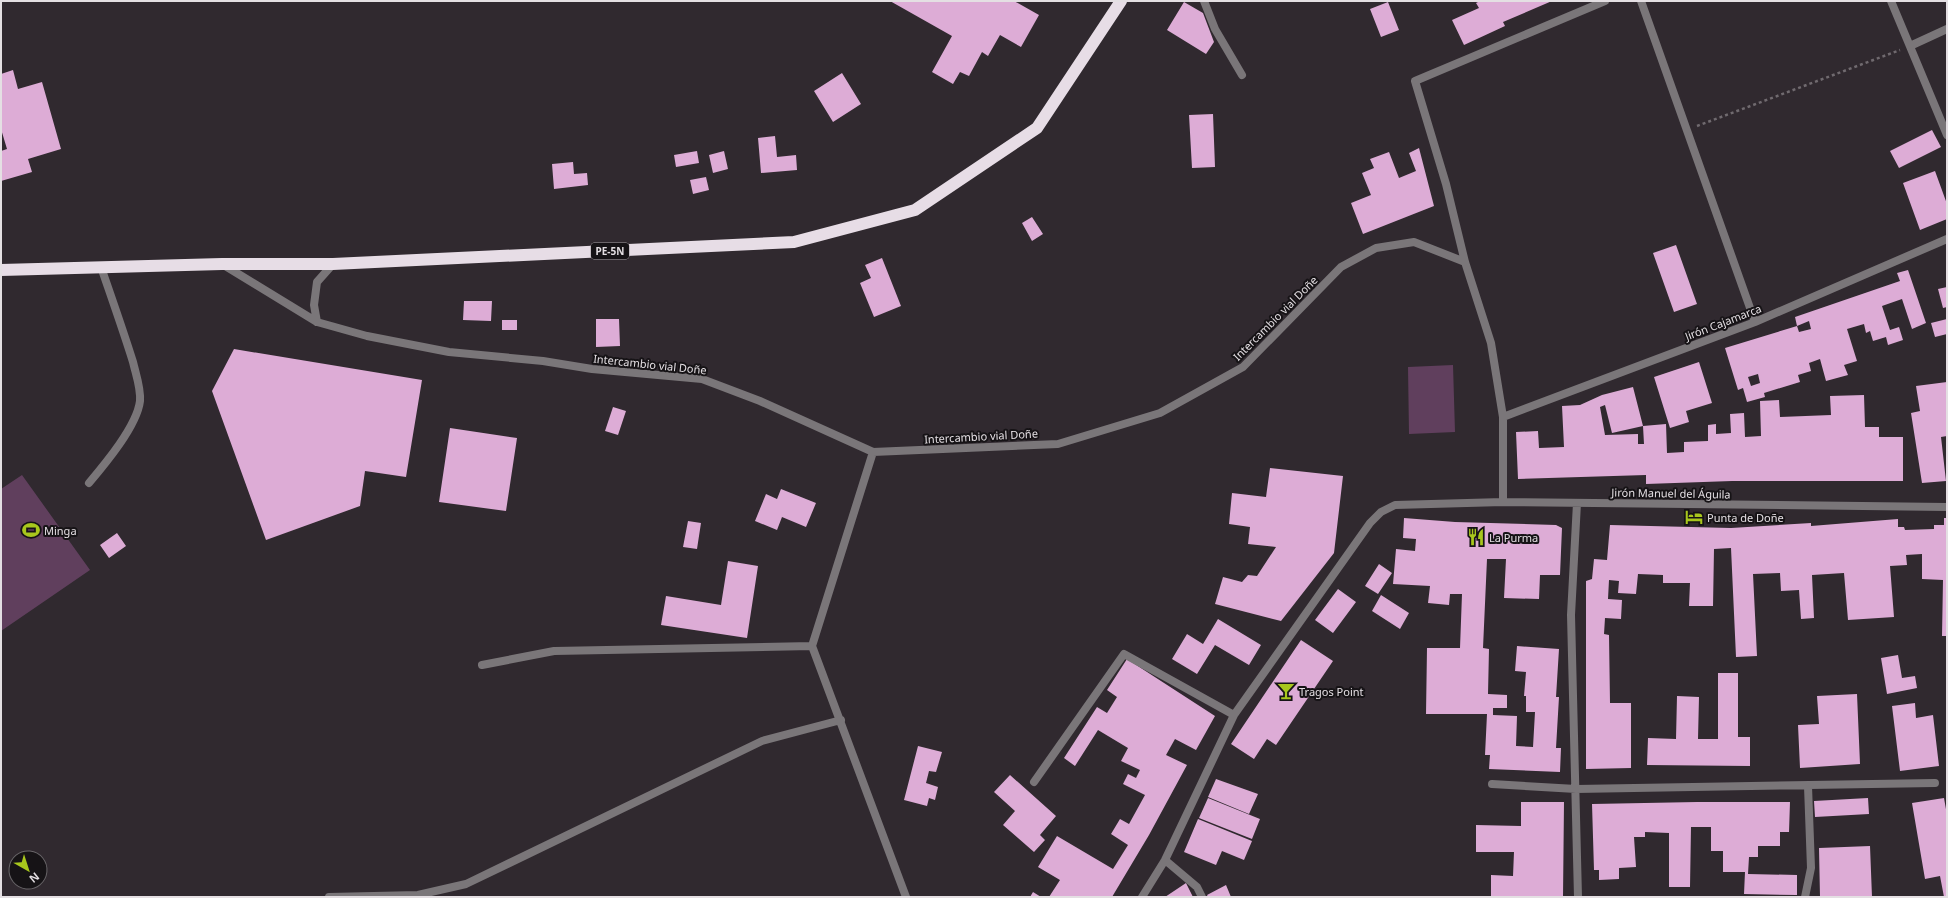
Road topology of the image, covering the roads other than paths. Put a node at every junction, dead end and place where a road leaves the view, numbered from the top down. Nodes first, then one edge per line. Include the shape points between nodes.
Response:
1 (1121, 1) edge
2 (1204, 1) edge
3 (1605, 1) edge
4 (1641, 1) edge
5 (1891, 1) edge
6 (1947, 29) edge
7 (1910, 46) junction
8 (1242, 75) dead end
9 (1947, 135) edge
10 (1947, 239) edge
11 (1465, 262) junction
12 (222, 264) junction
13 (333, 264) junction
14 (101, 267) junction
15 (1, 270) edge
16 (317, 322) junction
17 (1755, 322) junction
18 (1503, 416) junction
19 (873, 452) junction
20 (88, 483) dead end
21 (1503, 502) junction
22 (1577, 503) junction
23 (1947, 507) edge
24 (812, 646) junction
25 (482, 665) dead end
26 (1234, 715) junction
27 (841, 720) junction
28 (1034, 782) dead end
29 (1935, 783) dead end
30 (1492, 784) dead end
31 (1808, 786) junction
32 (1576, 789) junction
33 (1165, 860) junction
34 (328, 897) edge
35 (906, 897) edge
36 (1142, 897) edge
37 (1202, 897) edge
38 (1578, 897) edge
39 (1805, 897) edge

1 - 13 highway, PE-5N via 1037,128 915,210 794,242
2 - 8 street via 1215,29
3 - 11 street via 1415,81 1446,184
4 - 17 street
5 - 7 street
6 - 7 street
7 - 9 street
10 - 17 street, Jirón Cajamarca
11 - 18 street via 1491,343
11 - 19 street, Intercambio vial Doñe via 1414,242 1376,248 1341,267 1243,368 1160,413 1058,444
12 - 13 highway, PE-5N
12 - 14 highway, PE-5N
12 - 16 street, Intercambio vial Doñe
13 - 16 street via 317,282 314,305
14 - 15 highway, PE-5N
14 - 20 street via 126,336 139,384 140,401 135,417 123,438
16 - 19 street, Intercambio vial Doñe via 367,336 449,352 543,361 592,369 702,378
17 - 18 street, Jirón Cajamarca
18 - 21 street
19 - 24 street
21 - 22 street, Jirón Manuel del Águila
21 - 26 street, Jirón Manuel del Águila via 1395,505 1381,512
22 - 23 street, Jirón Manuel del Águila
22 - 32 street via 1571,615
24 - 25 street via 554,651
24 - 27 street
26 - 28 street via 1124,654
26 - 33 street
27 - 34 street via 762,741 466,884 418,895
27 - 35 street
29 - 31 street
30 - 32 street
31 - 32 street
31 - 39 street via 1811,868
32 - 38 street
33 - 36 street
33 - 37 street via 1197,887

